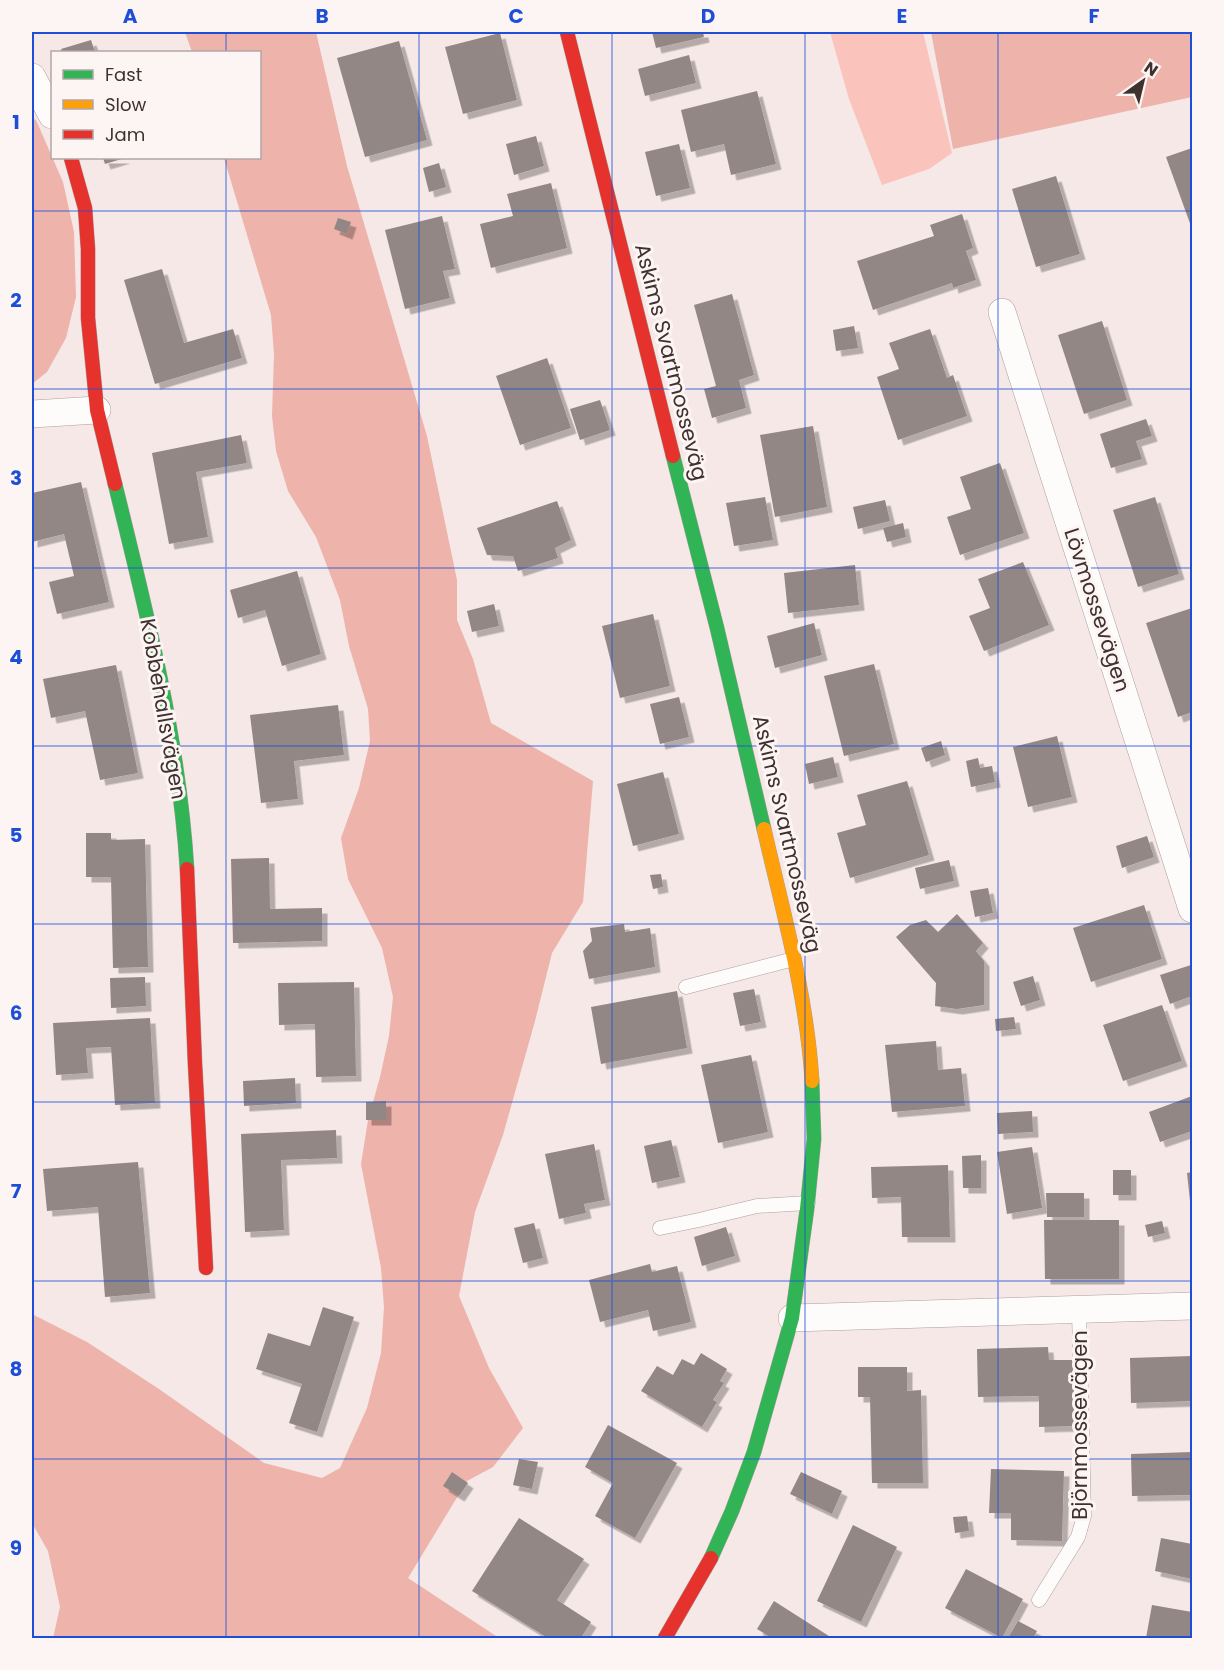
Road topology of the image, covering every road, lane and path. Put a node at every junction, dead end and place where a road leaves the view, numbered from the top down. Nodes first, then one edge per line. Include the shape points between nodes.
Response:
1 (567, 32) edge
2 (32, 77) edge
3 (51, 113) edge
4 (71, 159) edge
5 (1002, 312) dead end
6 (97, 410) junction
7 (32, 414) edge
8 (1192, 909) edge
9 (795, 959) junction
10 (686, 987) dead end
11 (808, 1203) junction
12 (660, 1227) dead end
13 (206, 1268) dead end
14 (1192, 1306) edge
15 (1079, 1311) junction
16 (792, 1318) junction
17 (1039, 1600) dead end
18 (666, 1638) edge

1 - 9 street, Askims Svartmosseväg via 717,628
2 - 3 street
4 - 6 street, Kobbehallsvägen via 85,208 88,318
5 - 8 street, Lövmossevägen
6 - 7 street
6 - 13 street, Kobbehallsvägen via 141,589 178,778 187,866
9 - 10 lane
9 - 11 street, Askims Svartmosseväg via 810,1049 813,1096 814,1139
11 - 12 lane via 757,1206
11 - 16 street, Askims Svartmosseväg
14 - 15 street, Björnmossevägen
15 - 16 street, Björnmossevägen
15 - 17 lane, Björnmossevägen via 1084,1516 1077,1537
16 - 18 street, Askims Svartmosseväg via 754,1452 732,1511 710,1561

